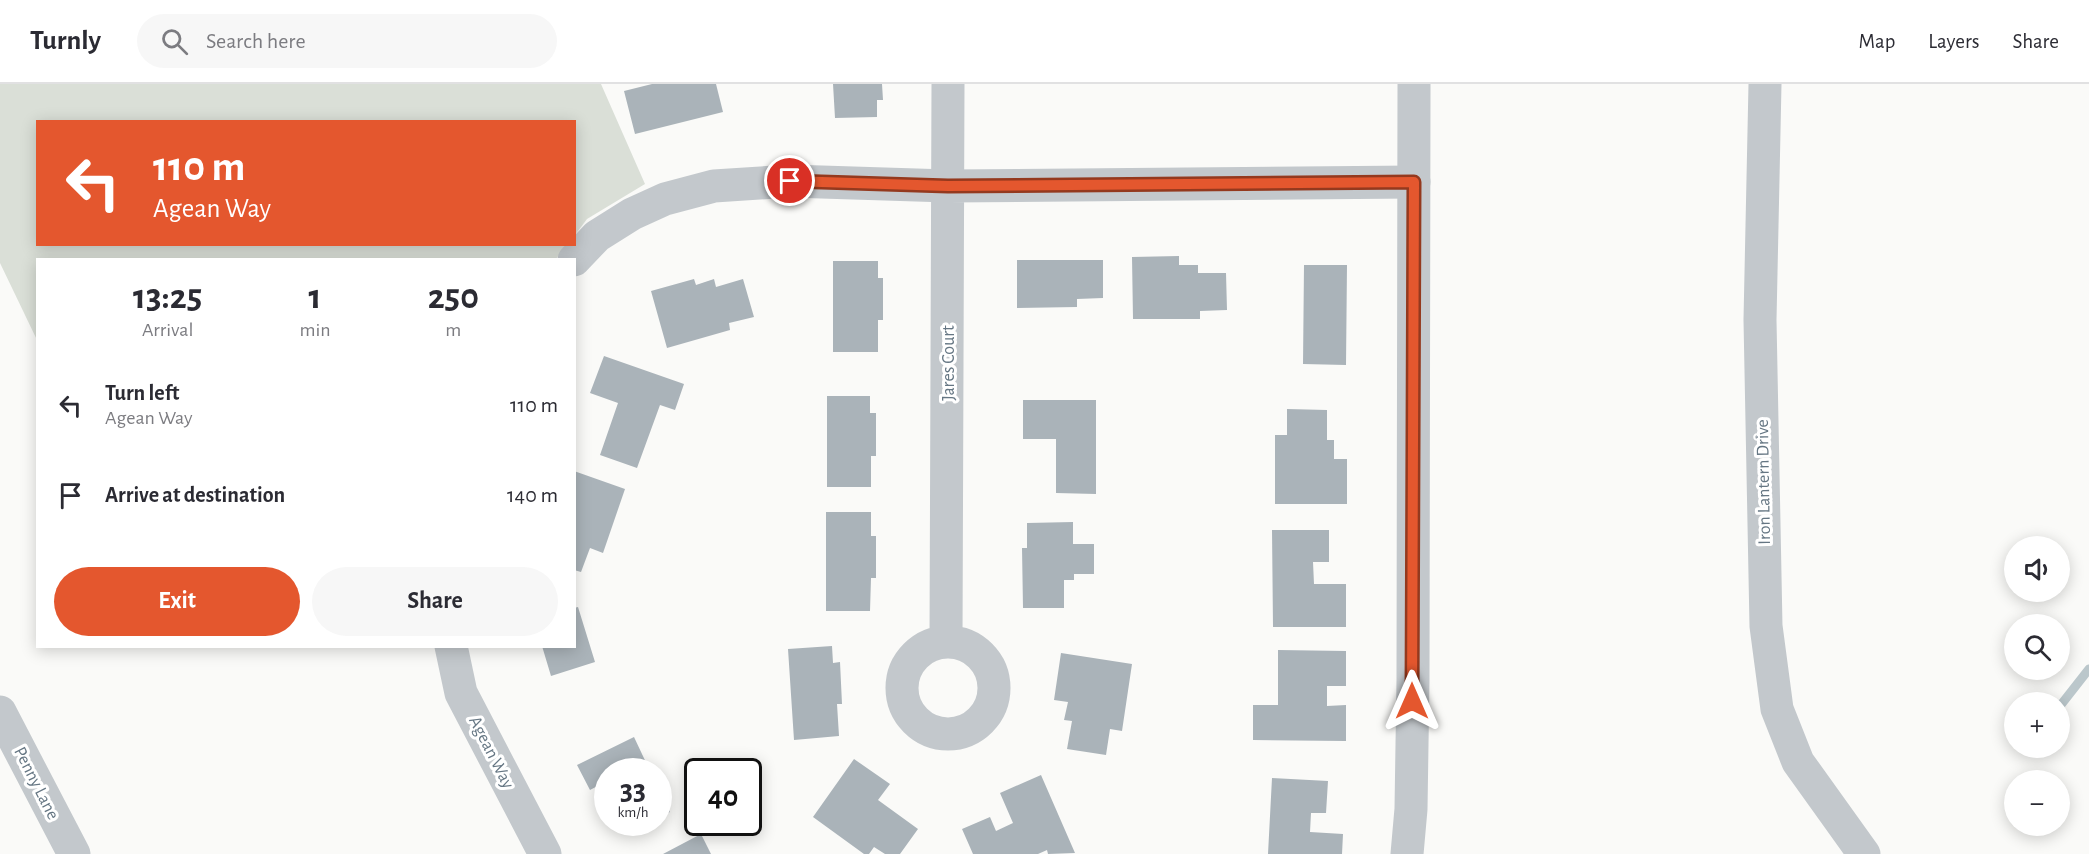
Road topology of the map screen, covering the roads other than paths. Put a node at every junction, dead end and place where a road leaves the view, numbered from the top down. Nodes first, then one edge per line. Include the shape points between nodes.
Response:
1 (948, 84) edge
2 (1413, 84) edge
3 (1764, 84) edge
4 (1414, 182) junction
5 (948, 186) junction
6 (576, 258) edge
7 (946, 642) dead end
8 (451, 648) edge
9 (0, 712) edge
10 (74, 854) edge
11 (545, 854) edge
12 (1407, 854) edge
13 (1864, 854) edge

1 - 5 street, Jares Court
2 - 4 street
3 - 13 street, Iron Lantern Drive via 1760,320 1767,638 1777,709 1798,762
4 - 5 street
4 - 12 street via 1413,680
5 - 6 street via 790,181 714,186 665,199 632,214 597,236
5 - 7 street, Jares Court
8 - 11 street, Agean Way via 461,693
9 - 10 street, Penny Lane

